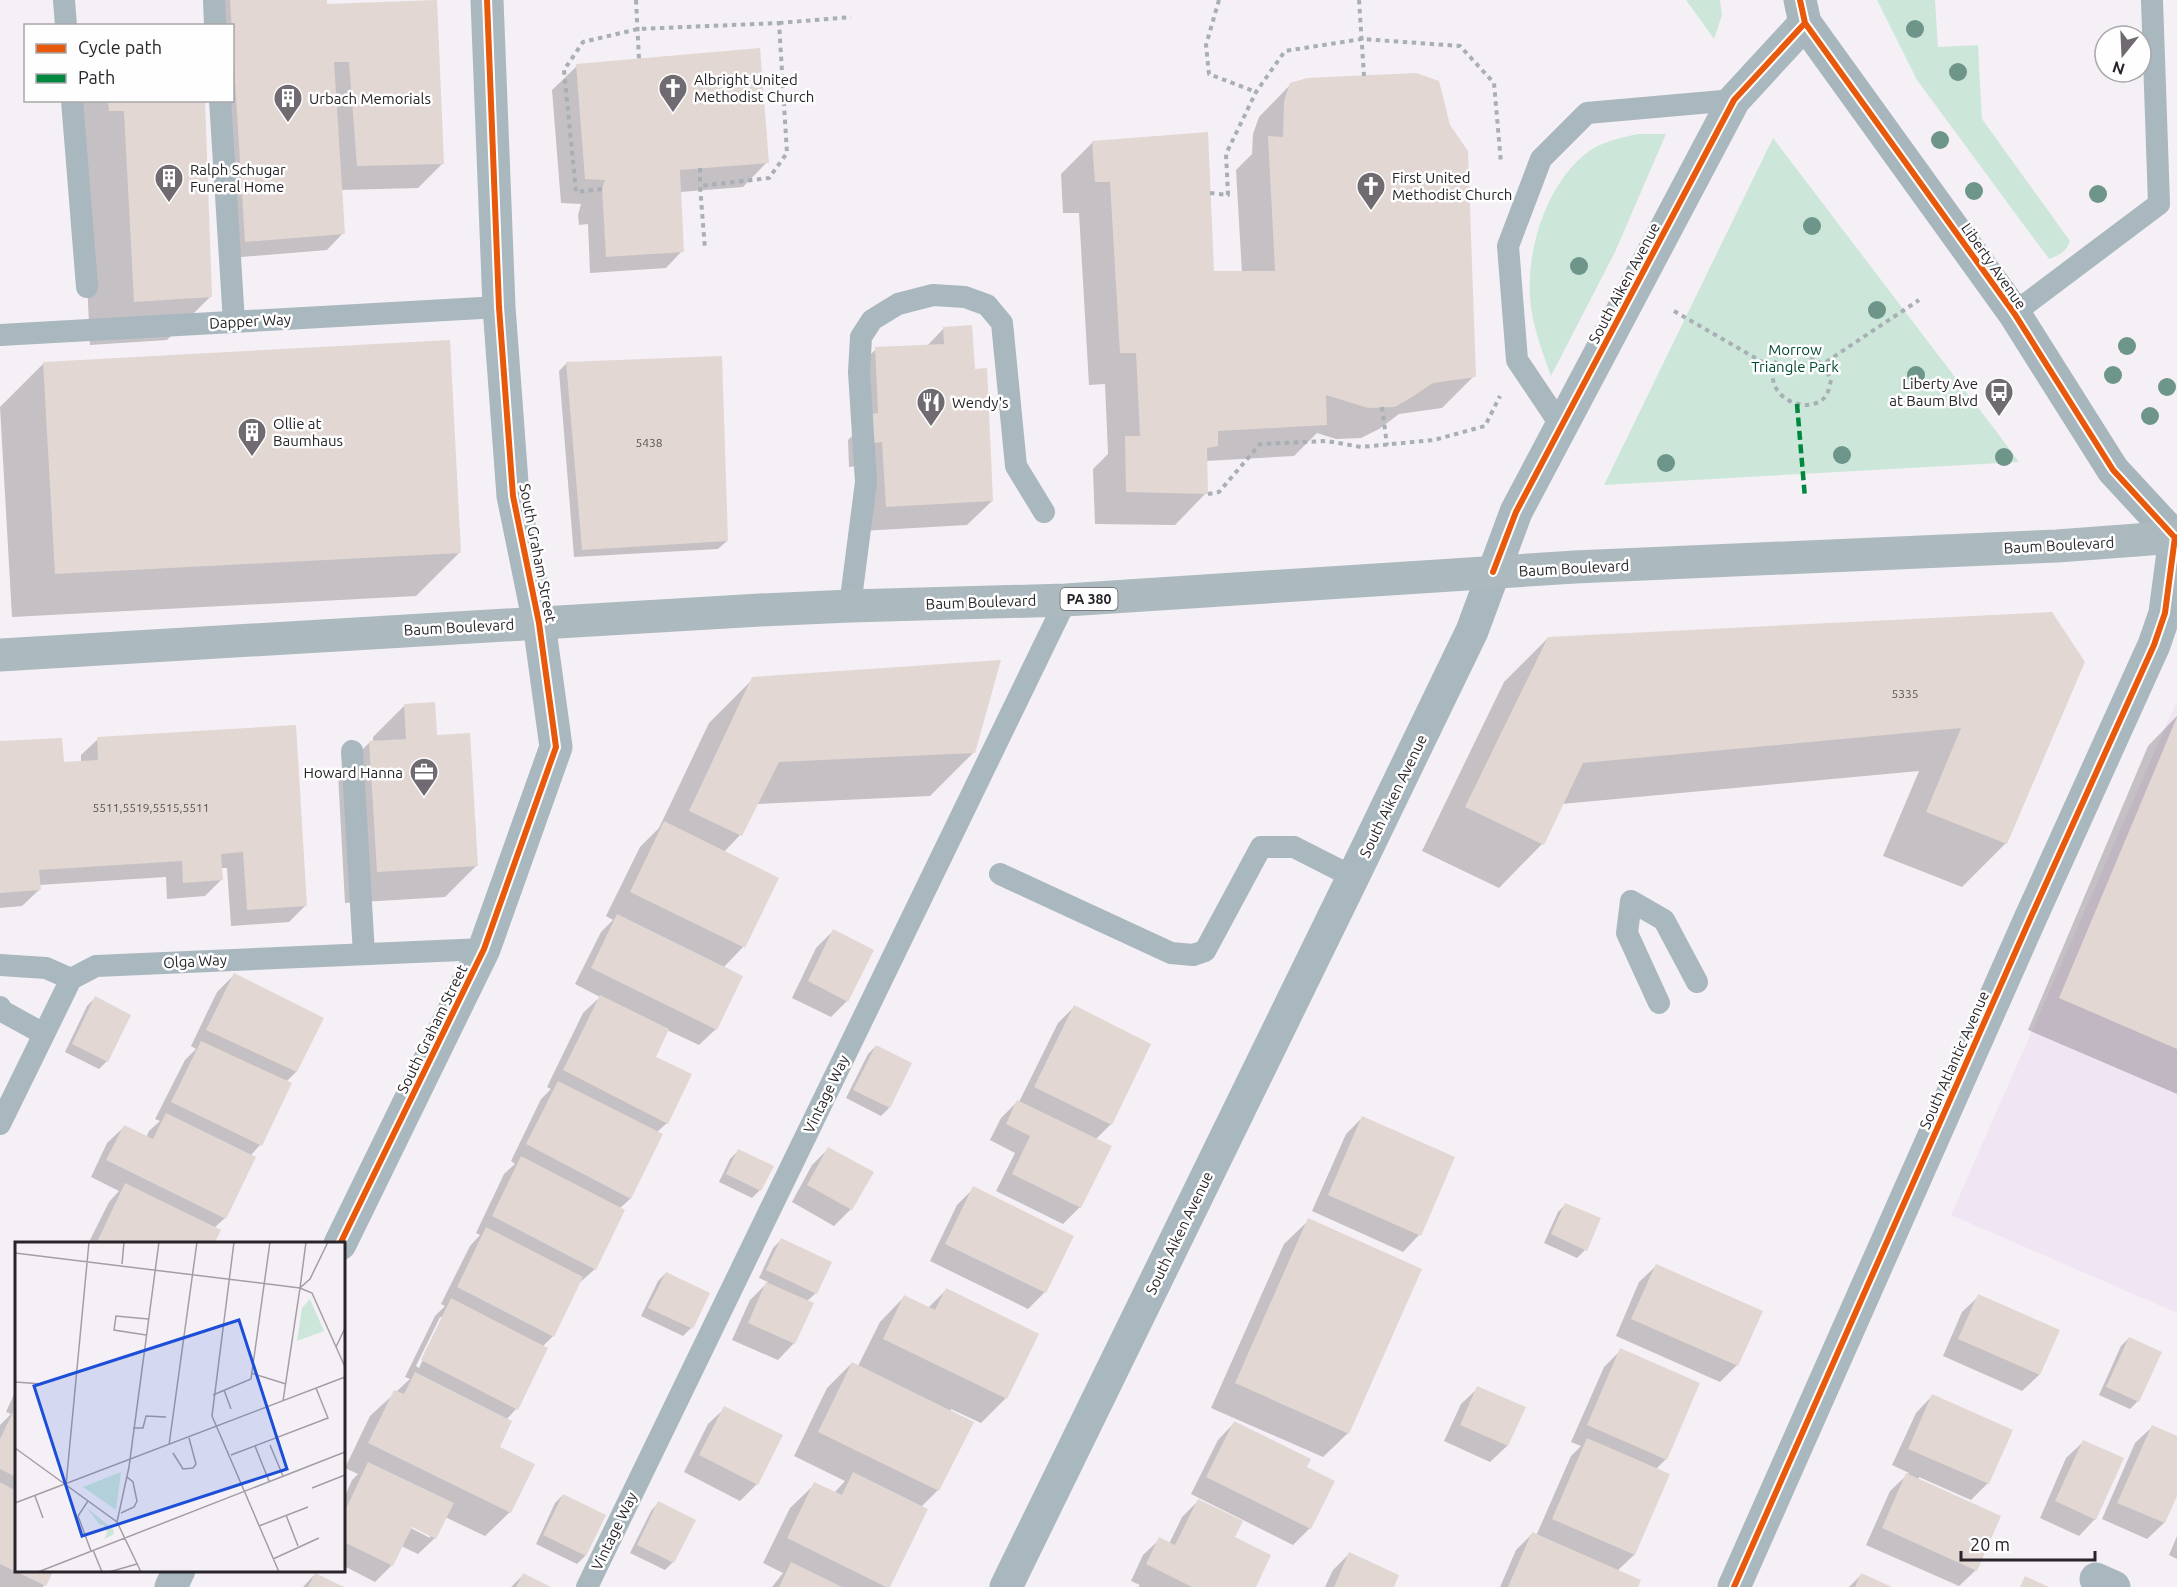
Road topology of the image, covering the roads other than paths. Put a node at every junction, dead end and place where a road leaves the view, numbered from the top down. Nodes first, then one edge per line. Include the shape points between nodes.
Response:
1 (64, 0) edge
2 (214, 0) edge
3 (487, 0) edge
4 (2152, 0) edge
5 (1802, 11) edge
6 (66, 24) edge
7 (215, 24) edge
8 (1734, 100) junction
9 (72, 102) edge
10 (220, 102) edge
11 (87, 287) dead end
12 (500, 307) junction
13 (2014, 313) junction
14 (234, 322) junction
15 (0, 335) edge
16 (1562, 427) junction
17 (1044, 512) dead end
18 (2176, 538) edge
19 (1493, 572) junction
20 (1066, 600) junction
21 (850, 606) junction
22 (539, 623) junction
23 (0, 655) edge
24 (352, 751) dead end
25 (1000, 874) dead end
26 (1353, 878) junction
27 (484, 949) junction
28 (364, 954) junction
29 (0, 965) edge
30 (70, 979) junction
31 (1697, 982) dead end
32 (1659, 1003) dead end
33 (0, 1007) edge
34 (44, 1034) junction
35 (0, 1124) edge
36 (341, 1242) edge
37 (178, 1572) edge
38 (171, 1587) edge
39 (587, 1587) edge
40 (1006, 1587) edge
41 (1734, 1587) edge

1 - 6 lane
2 - 7 lane
3 - 12 street, South Graham Street
4 - 13 lane via 2159,204
5 - 8 street, South Aiken Avenue
5 - 13 main road, Liberty Avenue
8 - 16 street, South Aiken Avenue
8 - 16 lane via 1587,113 1541,159 1508,246 1517,360
9 - 11 lane
10 - 14 lane
12 - 14 lane, Dapper Way
12 - 22 street, South Graham Street via 513,496
13 - 18 main road, Liberty Avenue via 2113,470
14 - 15 lane, Dapper Way
16 - 19 street, South Aiken Avenue via 1516,512
17 - 21 lane via 1016,466 1002,323 987,305 965,297 933,295 898,304 872,320 861,337 859,372 866,482
18 - 19 main road, Baum Boulevard / PA 380
18 - 41 street, South Atlantic Avenue via 2165,613 2154,645
19 - 20 main road, Baum Boulevard / PA 380
19 - 26 street, South Aiken Avenue via 1472,631
20 - 21 main road, Baum Boulevard / PA 380
20 - 39 lane, Vintage Way
21 - 22 main road, Baum Boulevard / PA 380
22 - 23 main road, Baum Boulevard / PA 380
22 - 27 street, South Graham Street via 556,747
24 - 28 lane
25 - 26 lane via 1171,953 1193,955 1205,951 1261,847 1294,847
26 - 40 street, South Aiken Avenue
27 - 28 lane, Olga Way
27 - 36 street, South Graham Street
28 - 30 lane, Olga Way via 96,966
29 - 30 lane via 46,968
30 - 34 lane
31 - 32 lane via 1664,920 1631,901 1627,933
33 - 34 lane
34 - 35 lane
37 - 38 street

